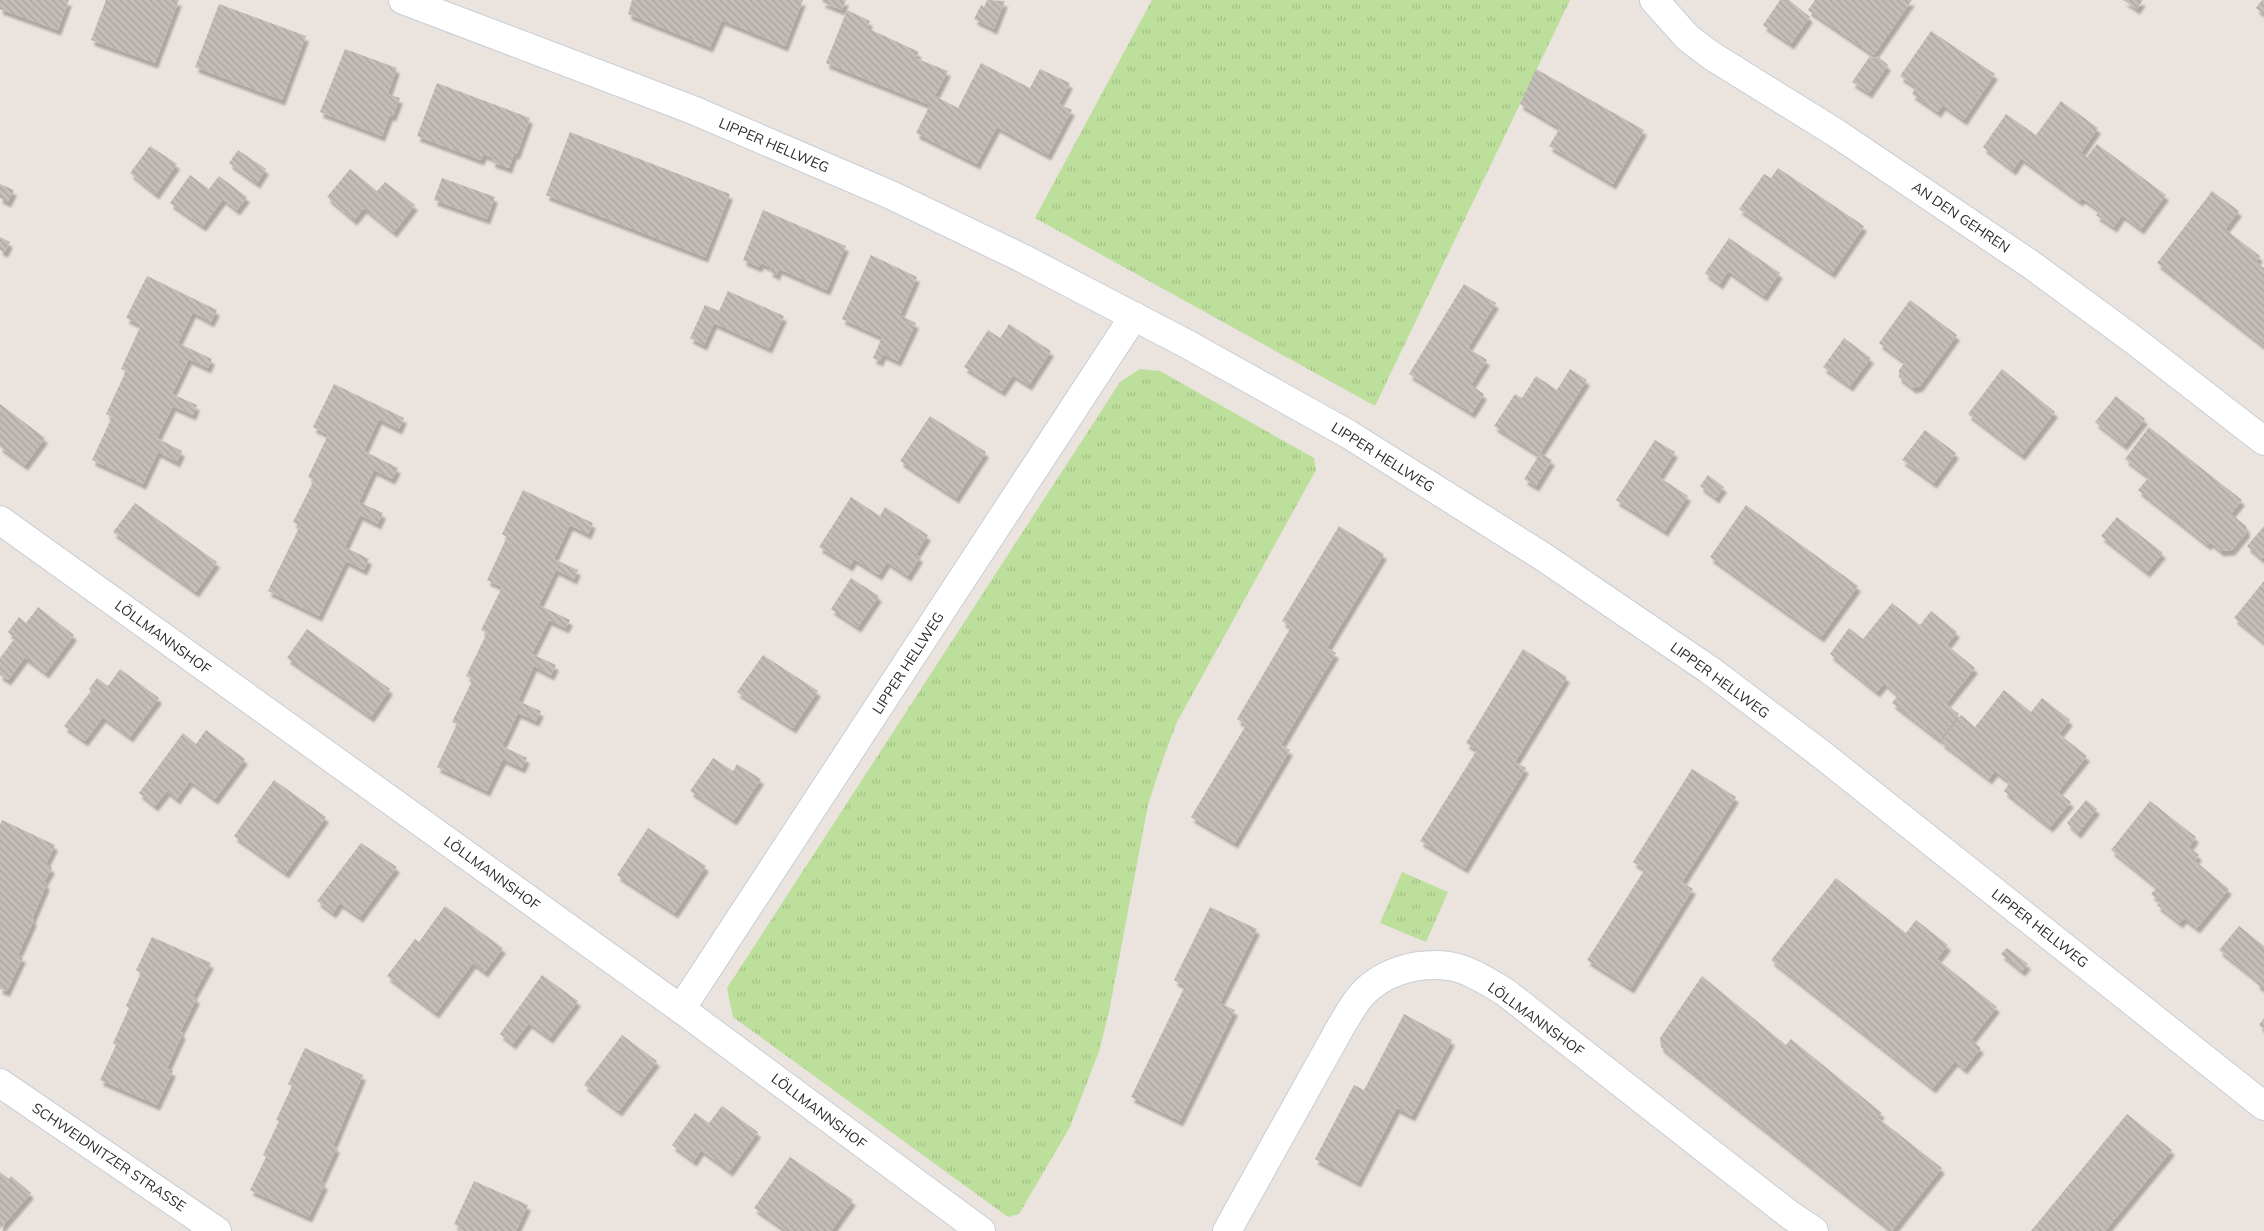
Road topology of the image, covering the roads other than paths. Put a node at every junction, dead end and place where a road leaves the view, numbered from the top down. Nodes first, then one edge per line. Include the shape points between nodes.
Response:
1 (403, 0) edge
2 (1654, 0) edge
3 (1134, 316) junction
4 (2264, 441) edge
5 (0, 520) edge
6 (681, 1009) junction
7 (0, 1083) edge
8 (2264, 1106) edge
9 (216, 1231) edge
10 (981, 1231) edge
11 (1227, 1231) edge
12 (1814, 1231) edge

1 - 3 street, LIPPER HELLWEG via 693,110 891,195
2 - 4 street, AN DEN GEHREN via 1688,38 1712,56 1836,133 2033,266
3 - 6 street, LIPPER HELLWEG
3 - 8 street, LIPPER HELLWEG via 1348,434 1542,556 1711,671
5 - 6 street, LÖLLMANNSHOF
6 - 10 street, LÖLLMANNSHOF
7 - 9 street, SCHWEIDNITZER STRASSE
11 - 12 street, LÖLLMANNSHOF via 1360,997 1388,974 1417,966 1450,966 1475,975 1504,992

